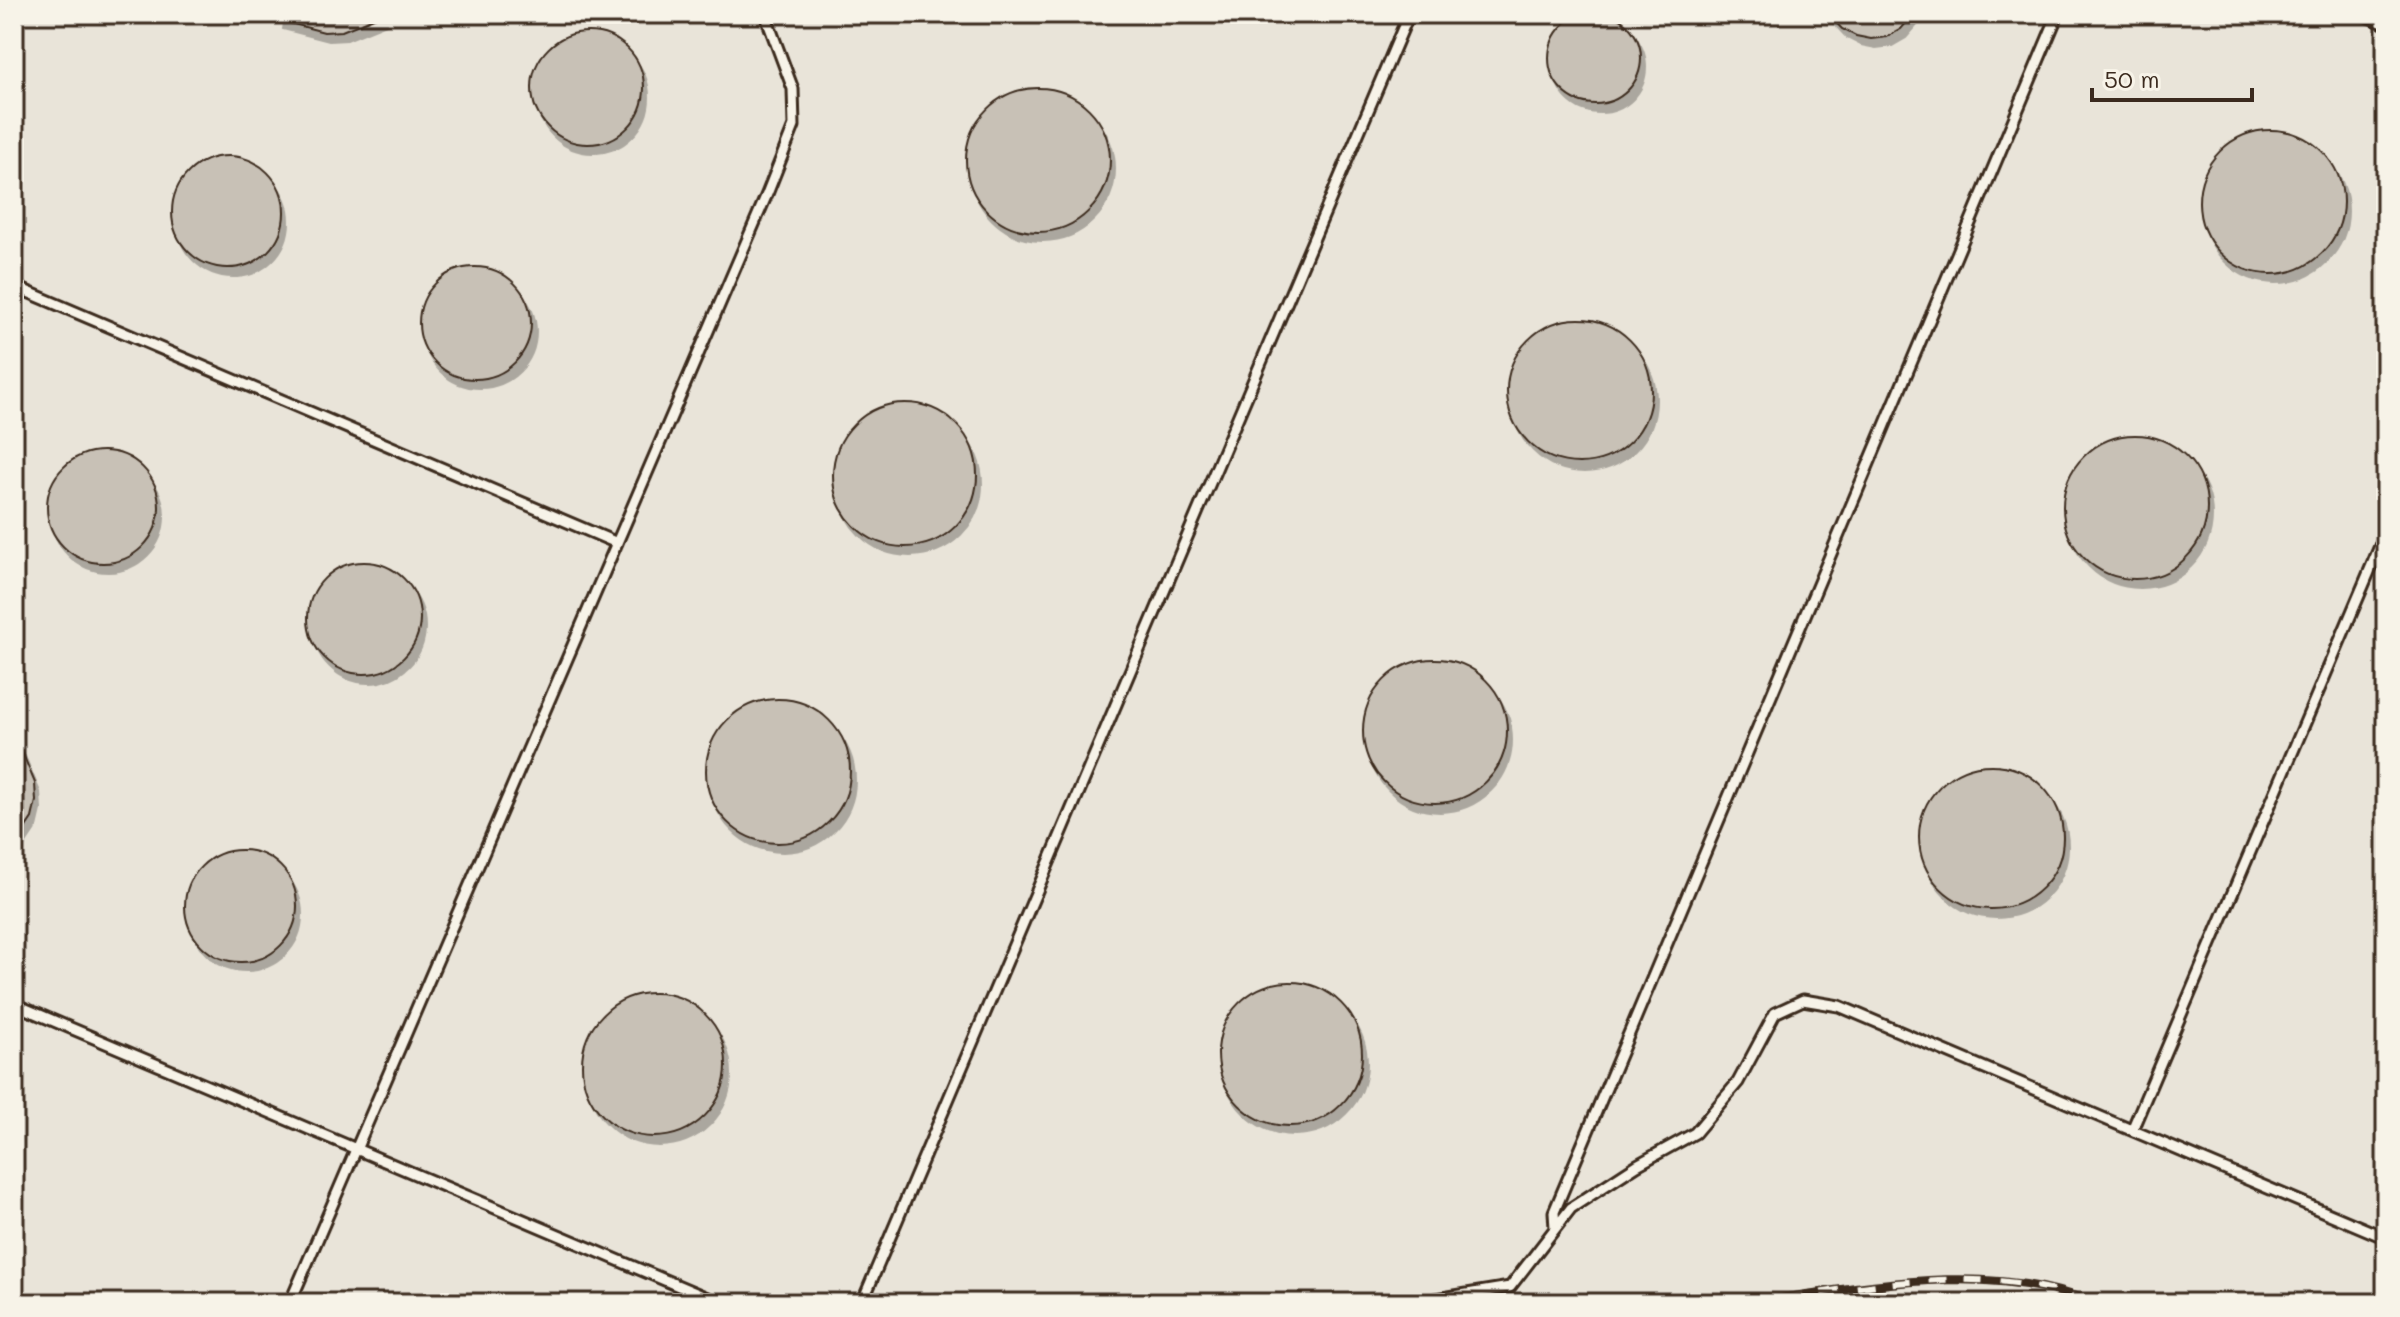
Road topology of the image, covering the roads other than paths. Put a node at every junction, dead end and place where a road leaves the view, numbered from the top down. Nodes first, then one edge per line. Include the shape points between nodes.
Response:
1 (765, 14) edge
2 (1409, 14) edge
3 (2058, 14) edge
4 (2362, 14) edge
5 (2386, 24) edge
6 (14, 286) edge
7 (2386, 532) edge
8 (617, 543) junction
9 (14, 1004) edge
10 (2132, 1130) junction
11 (355, 1148) junction
12 (1555, 1228) junction
13 (2386, 1238) edge
14 (290, 1303) edge
15 (719, 1303) edge
16 (862, 1303) edge
17 (1412, 1303) edge

1 - 8 lane via 793,89 794,126
2 - 16 lane
3 - 12 lane via 1554,1212
4 - 5 lane
6 - 8 lane
7 - 10 lane
8 - 11 lane
9 - 11 lane
10 - 12 lane via 1839,1006 1803,1000 1775,1013 1738,1082 1695,1133 1571,1208
10 - 13 lane
11 - 14 lane
11 - 15 lane
12 - 17 lane via 1510,1287

